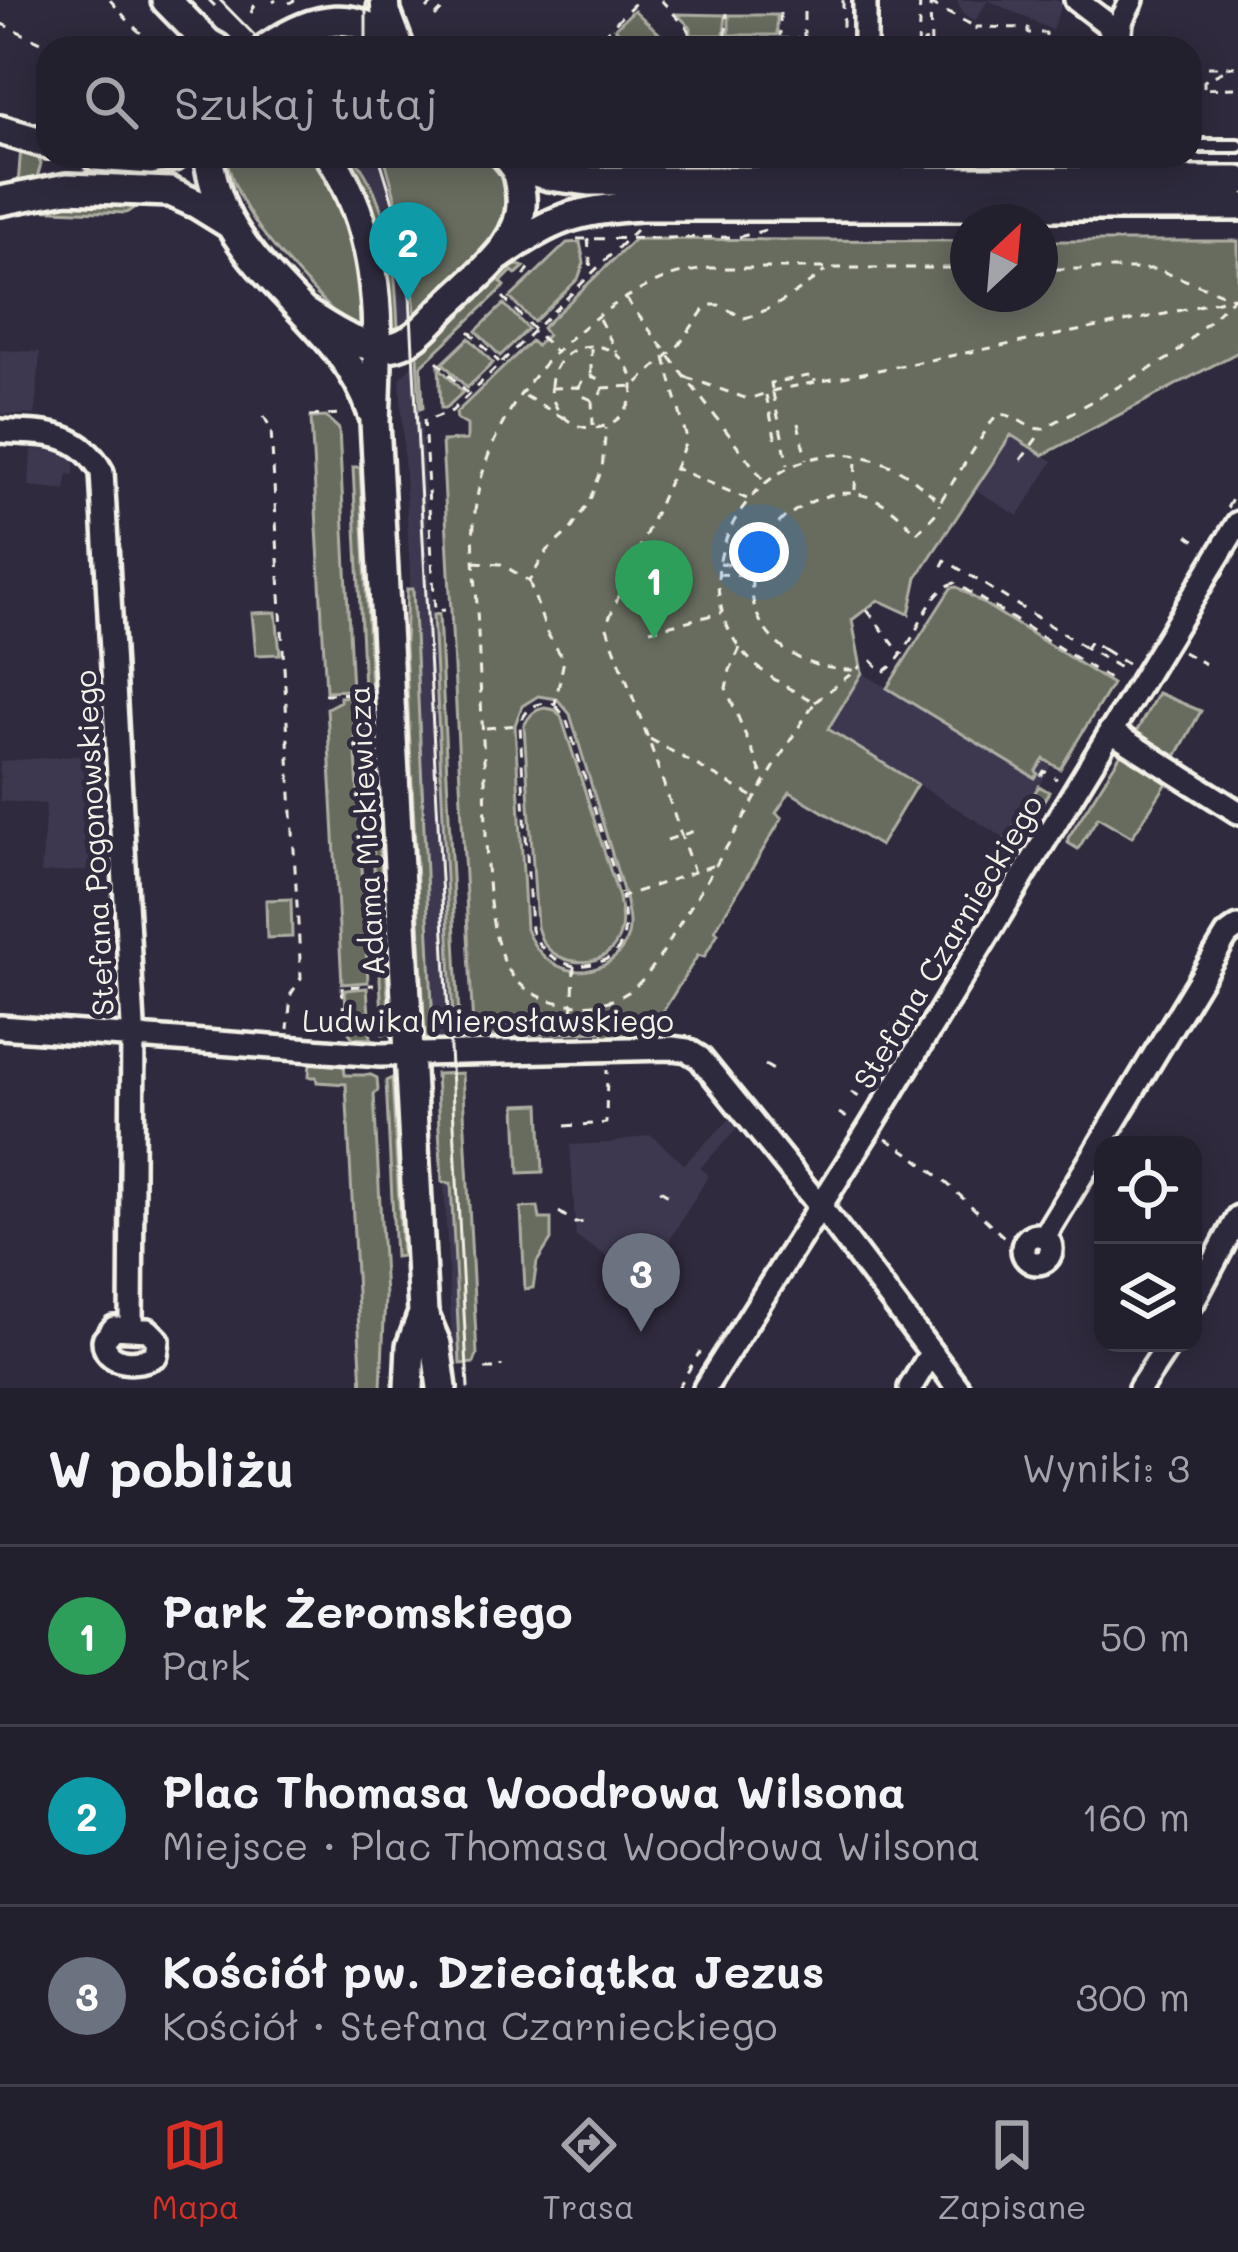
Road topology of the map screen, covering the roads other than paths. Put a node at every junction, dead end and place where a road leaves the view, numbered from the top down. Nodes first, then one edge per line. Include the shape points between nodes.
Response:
1 (166, 0) edge
2 (385, 0) edge
3 (865, 0) edge
4 (1076, 0) edge
5 (1132, 0) edge
6 (329, 11) edge
7 (201, 36) edge
8 (287, 36) edge
9 (386, 36) edge
10 (395, 36) edge
11 (865, 36) edge
12 (1113, 36) edge
13 (1120, 36) edge
14 (0, 130) edge
15 (36, 144) edge
16 (1202, 146) edge
17 (1238, 146) edge
18 (54, 168) edge
19 (212, 168) edge
20 (337, 168) edge
21 (512, 168) edge
22 (529, 168) edge
23 (1099, 168) edge
24 (1139, 168) edge
25 (1085, 181) junction
26 (1153, 181) junction
27 (1238, 181) edge
28 (39, 194) junction
29 (603, 195) junction
30 (0, 201) edge
31 (1238, 206) edge
32 (231, 225) junction
33 (499, 256) junction
34 (304, 312) junction
35 (379, 347) junction
36 (375, 422) junction
37 (0, 431) edge
38 (1238, 523) edge
39 (1110, 731) junction
40 (1238, 812) edge
41 (1238, 927) edge
42 (0, 1027) edge
43 (134, 1036) junction
44 (409, 1055) junction
45 (819, 1207) junction
46 (1238, 1217) edge
47 (1041, 1236) road end
48 (1202, 1285) edge
49 (422, 1313) junction
50 (131, 1328) dead end
51 (1164, 1352) edge
52 (932, 1353) junction
53 (410, 1388) edge
54 (442, 1388) edge
55 (705, 1388) edge
56 (910, 1388) edge
57 (958, 1388) edge
58 (1141, 1388) edge

1 - 7 main road
2 - 10 main road
3 - 11 street
4 - 12 street
5 - 13 street
6 - 8 main road
6 - 9 main road
14 - 15 main road
16 - 17 lane
18 - 28 main road
19 - 32 main road
20 - 35 main road, Adama Mickiewicza via 368,241
21 - 33 main road via 520,217
22 - 29 main road
23 - 25 street
24 - 26 street
25 - 26 main road
25 - 29 main road
26 - 27 main road
28 - 30 main road
28 - 32 main road via 170,192
29 - 31 main road via 655,206
29 - 33 main road
32 - 34 main road
33 - 35 main road via 412,338
34 - 35 main road
34 - 36 main road via 355,373
35 - 36 main road, Adama Mickiewicza
36 - 44 main road, Adama Mickiewicza
37 - 43 street, Stefana Pogonowskiego via 64,436 102,472
38 - 39 street, Stefana Czarnieckiego
39 - 40 street
39 - 45 street, Stefana Czarnieckiego via 860,1125
41 - 47 street
42 - 43 street, Ludwika Mierosławskiego
43 - 44 street, Ludwika Mierosławskiego
43 - 50 street, Stefana Pogonowskiego
44 - 45 street, Ludwika Mierosławskiego via 687,1050
44 - 49 main road, Adama Mickiewicza
45 - 52 street, Ludwika Mierosławskiego
45 - 55 street, Stefana Czarnieckiego
46 - 48 street
49 - 53 main road, Adama Mickiewicza
49 - 54 main road, Adama Mickiewicza
51 - 58 street
52 - 56 street
52 - 57 street, Ludwika Mierosławskiego

